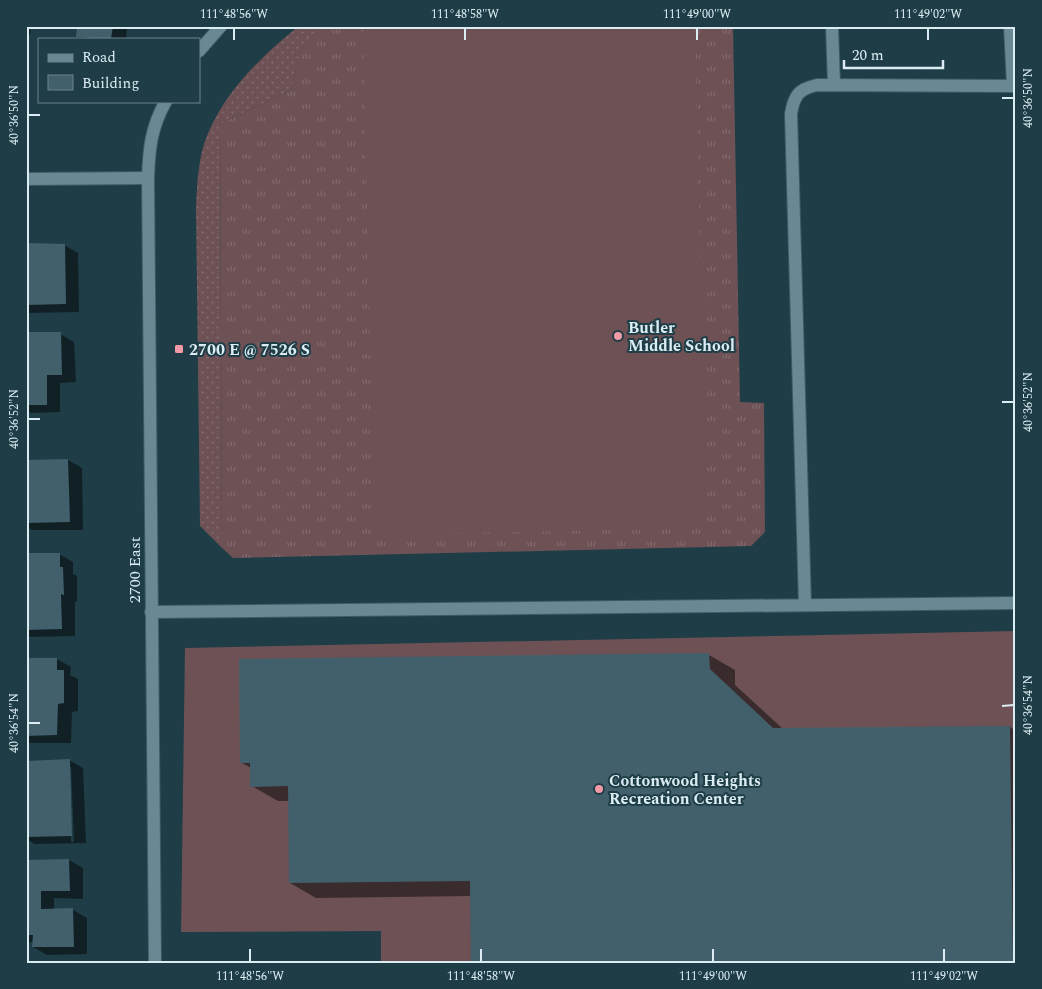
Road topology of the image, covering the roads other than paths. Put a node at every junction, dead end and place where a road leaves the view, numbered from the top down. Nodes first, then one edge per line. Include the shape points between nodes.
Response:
1 (220, 26) edge
2 (832, 26) edge
3 (1010, 26) edge
4 (200, 50) edge
5 (834, 85) junction
6 (1014, 86) edge
7 (166, 102) edge
8 (148, 178) junction
9 (26, 179) edge
10 (1016, 603) edge
11 (806, 605) junction
12 (151, 612) junction
13 (155, 963) edge

1 - 4 street
2 - 5 street
3 - 6 street
5 - 6 street
5 - 11 street via 805,88 798,94 791,114
7 - 8 street, 2700 East via 149,147
8 - 9 street
8 - 12 street, 2700 East
10 - 11 street
11 - 12 street
12 - 13 street, 2700 East

